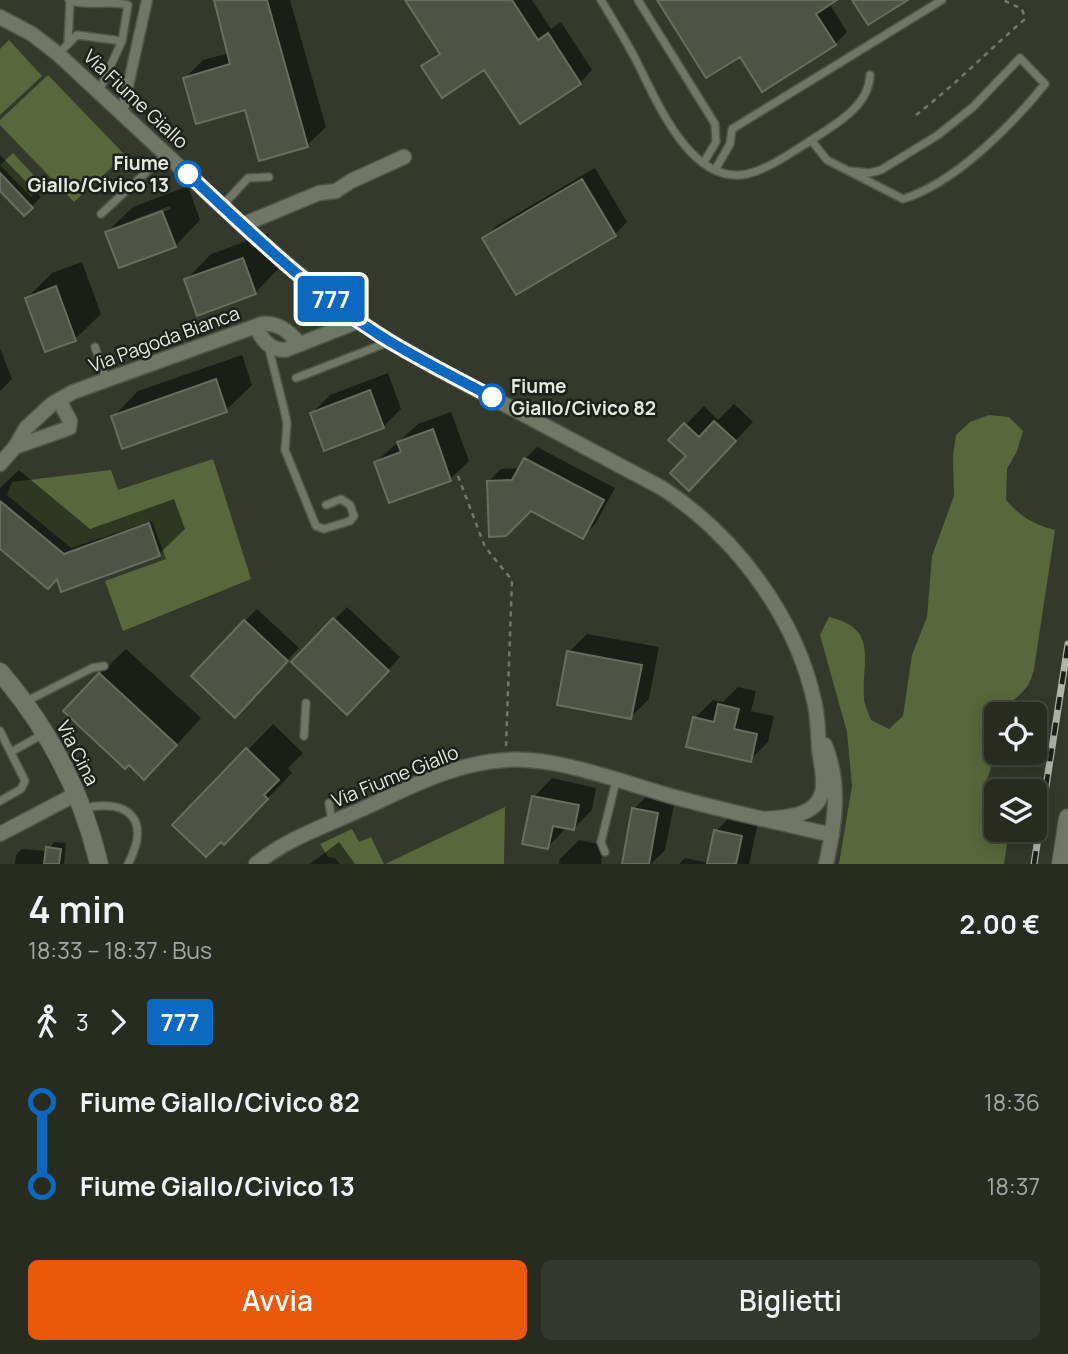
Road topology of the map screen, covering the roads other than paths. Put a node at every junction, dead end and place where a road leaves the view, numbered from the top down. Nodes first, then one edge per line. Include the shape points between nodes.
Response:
1 (148, 0) edge
2 (601, 0) edge
3 (638, 0) edge
4 (942, 0) edge
5 (69, 1) edge
6 (0, 17) edge
7 (122, 41) junction
8 (68, 42) junction
9 (58, 54) junction
10 (870, 75) dead end
11 (99, 92) junction
12 (122, 113) junction
13 (811, 140) junction
14 (167, 154) junction
15 (404, 157) dead end
16 (704, 162) junction
17 (715, 170) junction
18 (850, 171) junction
19 (269, 177) dead end
20 (222, 206) junction
21 (102, 214) dead end
22 (242, 225) junction
23 (359, 321) junction
24 (256, 326) junction
25 (389, 341) junction
26 (299, 343) junction
27 (267, 344) junction
28 (95, 347) dead end
29 (296, 378) dead end
30 (106, 380) junction
31 (59, 400) junction
32 (15, 447) junction
33 (0, 464) edge
34 (326, 505) dead end
35 (104, 666) dead end
36 (1, 674) edge
37 (24, 702) junction
38 (306, 703) dead end
39 (819, 727) junction
40 (0, 731) edge
41 (46, 733) junction
42 (303, 736) dead end
43 (10, 752) junction
44 (616, 780) junction
45 (0, 801) edge
46 (79, 801) junction
47 (328, 803) dead end
48 (1068, 818) edge
49 (761, 819) junction
50 (332, 822) junction
51 (0, 834) edge
52 (832, 835) junction
53 (605, 852) dead end
54 (99, 864) edge
55 (128, 864) edge
56 (256, 864) edge
57 (826, 864) edge
58 (1060, 864) edge

1 - 12 street
2 - 16 lane via 675,133
3 - 16 lane via 715,124 716,142
4 - 17 lane via 732,129 730,144
5 - 7 lane via 122,1 128,5
5 - 8 lane
6 - 9 street, Via Fiume Giallo
7 - 8 lane via 77,35
7 - 11 lane
8 - 9 lane
9 - 11 street, Via Fiume Giallo
10 - 13 lane via 865,98
11 - 12 street, Via Fiume Giallo
12 - 14 street, Via Fiume Giallo
13 - 17 lane via 747,174
13 - 18 lane via 827,160
14 - 20 street, Via Fiume Giallo
14 - 21 lane
15 - 22 street via 336,191 318,193
16 - 17 lane
18 - 18 lane via 897,197 916,194 988,145 1045,83 1020,58 973,107 938,135 881,170
19 - 20 lane via 248,178
20 - 22 street, Via Fiume Giallo
22 - 23 street, Via Fiume Giallo
23 - 25 street, Via Fiume Giallo
23 - 26 street
24 - 26 street, Via Pagoda Bianca via 275,324
24 - 27 street
24 - 30 street, Via Pagoda Bianca
25 - 29 lane
25 - 39 street, Via Fiume Giallo via 640,475 702,518 743,561 781,617 808,680
26 - 27 street via 285,350
27 - 34 lane via 285,416 285,450 316,526 324,529 354,516 350,505 341,499
28 - 30 lane
30 - 31 street, Via Pagoda Bianca
31 - 32 street, Via Pagoda Bianca via 26,428
31 - 32 street, Via Pagoda Bianca via 69,428
32 - 33 street, Via Pagoda Bianca
35 - 37 lane
36 - 37 street, Via Cina
37 - 41 street, Via Cina
38 - 42 lane
39 - 49 street, Via Fiume Giallo via 823,780 819,801 795,817
39 - 52 street, Via Fiume Giallo via 835,781
40 - 43 lane
41 - 43 lane
41 - 46 street, Via Cina
43 - 45 lane via 25,782
44 - 49 street, Via Fiume Giallo
44 - 50 street, Via Fiume Giallo via 542,761 506,760 454,769
44 - 53 lane via 601,842
46 - 51 street
46 - 54 street, Via Cina
46 - 55 lane via 117,806 132,815 139,829
47 - 50 lane
48 - 58 street
49 - 52 street, Via Fiume Giallo
50 - 56 street, Via Fiume Giallo
52 - 57 street, Via Fiume Giallo

